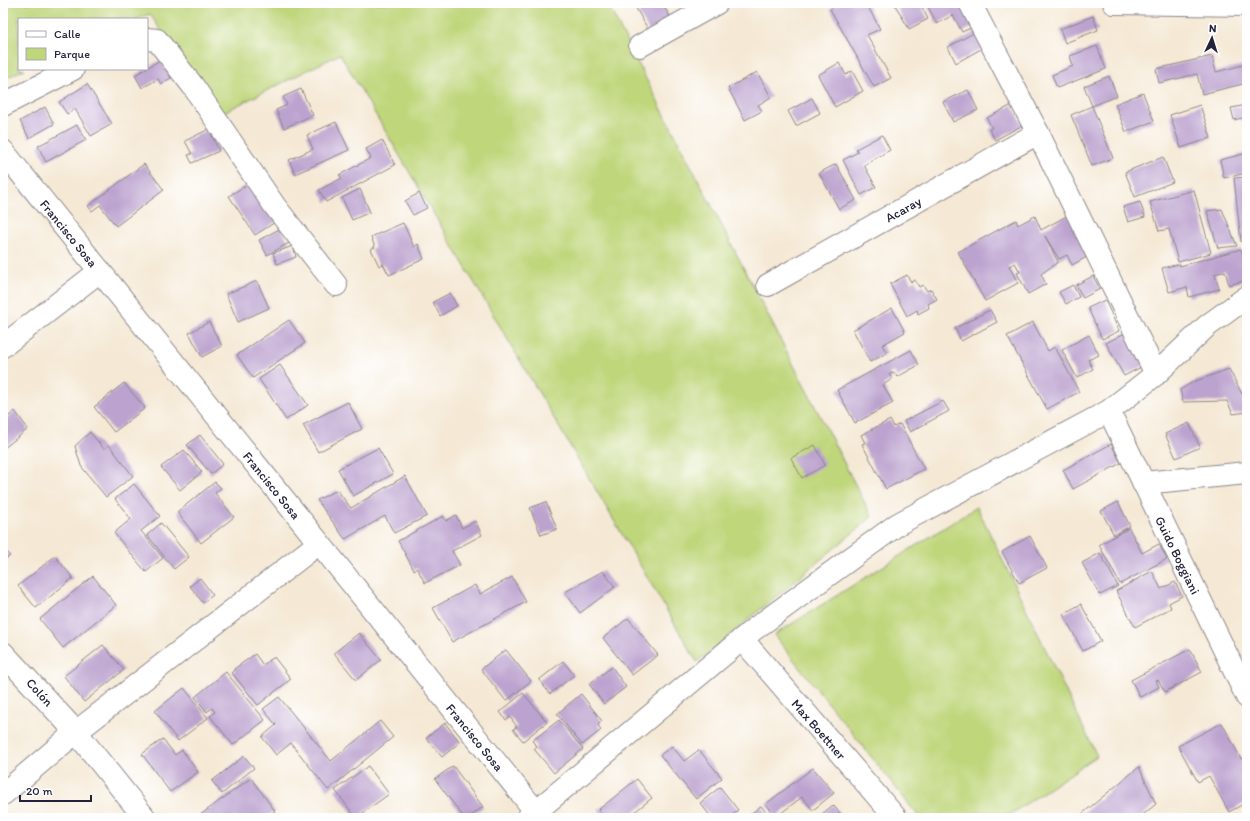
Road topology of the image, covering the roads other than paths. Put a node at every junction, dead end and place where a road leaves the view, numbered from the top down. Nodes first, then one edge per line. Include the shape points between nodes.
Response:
1 (717, 3) edge
2 (970, 3) edge
3 (1114, 3) edge
4 (1244, 8) edge
5 (148, 39) edge
6 (640, 46) dead end
7 (71, 70) edge
8 (3, 105) edge
9 (1038, 133) junction
10 (3, 151) edge
11 (100, 271) junction
12 (336, 285) dead end
13 (768, 285) dead end
14 (1247, 297) edge
15 (3, 346) edge
16 (1156, 374) junction
17 (1109, 411) junction
18 (1247, 473) edge
19 (1143, 483) junction
20 (319, 544) junction
21 (742, 639) junction
22 (3, 653) edge
23 (1247, 698) edge
24 (76, 732) junction
25 (3, 794) edge
26 (535, 816) edge
27 (145, 818) edge
28 (896, 818) edge

1 - 6 street
2 - 9 street
3 - 4 street
5 - 12 street via 157,40 193,86 274,205
7 - 8 street
9 - 13 street, Acaray
9 - 16 street
10 - 11 street, Francisco Sosa
11 - 15 street
11 - 20 street, Francisco Sosa
14 - 16 street via 1207,326
16 - 17 street
17 - 19 street, Guido Boggiani
17 - 21 street via 898,524
18 - 19 street
19 - 23 street, Guido Boggiani
20 - 24 street
20 - 26 street, Francisco Sosa
21 - 26 street
21 - 28 street, Max Boettner
22 - 24 street, Colón
24 - 25 street
24 - 27 street, Colón

